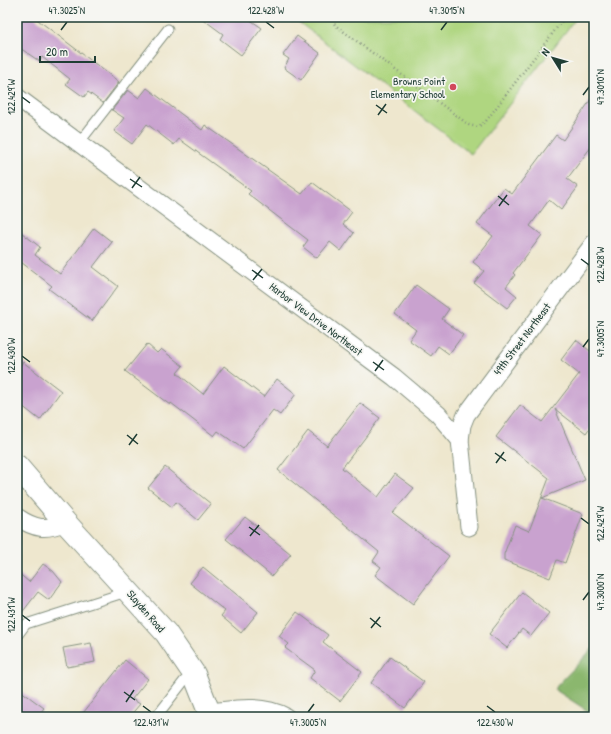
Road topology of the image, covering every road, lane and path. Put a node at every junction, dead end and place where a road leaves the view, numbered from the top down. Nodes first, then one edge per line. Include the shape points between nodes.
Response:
1 (330, 17) edge
2 (565, 17) edge
3 (168, 28) dead end
4 (17, 97) edge
5 (79, 143) junction
6 (594, 243) edge
7 (460, 440) junction
8 (17, 466) edge
9 (17, 517) edge
10 (65, 522) junction
11 (469, 527) dead end
12 (126, 588) junction
13 (17, 636) edge
14 (194, 674) junction
15 (211, 715) edge
16 (156, 717) edge
17 (286, 717) edge

1 - 2 path via 335,25 469,125 478,127 486,121
3 - 5 lane
4 - 5 street, Harbor View Drive Northeast
5 - 7 street, Harbor View Drive Northeast via 414,392 442,418
6 - 7 street, 49th Street Northeast via 466,415
7 - 11 street
8 - 10 street, Slayden Road
9 - 10 street via 30,526 51,529
10 - 12 street, Slayden Road
12 - 13 lane via 120,594 26,624
12 - 14 street, Slayden Road via 166,633
14 - 15 street, Slayden Road
14 - 16 lane via 184,681
15 - 17 street via 248,707 271,710

